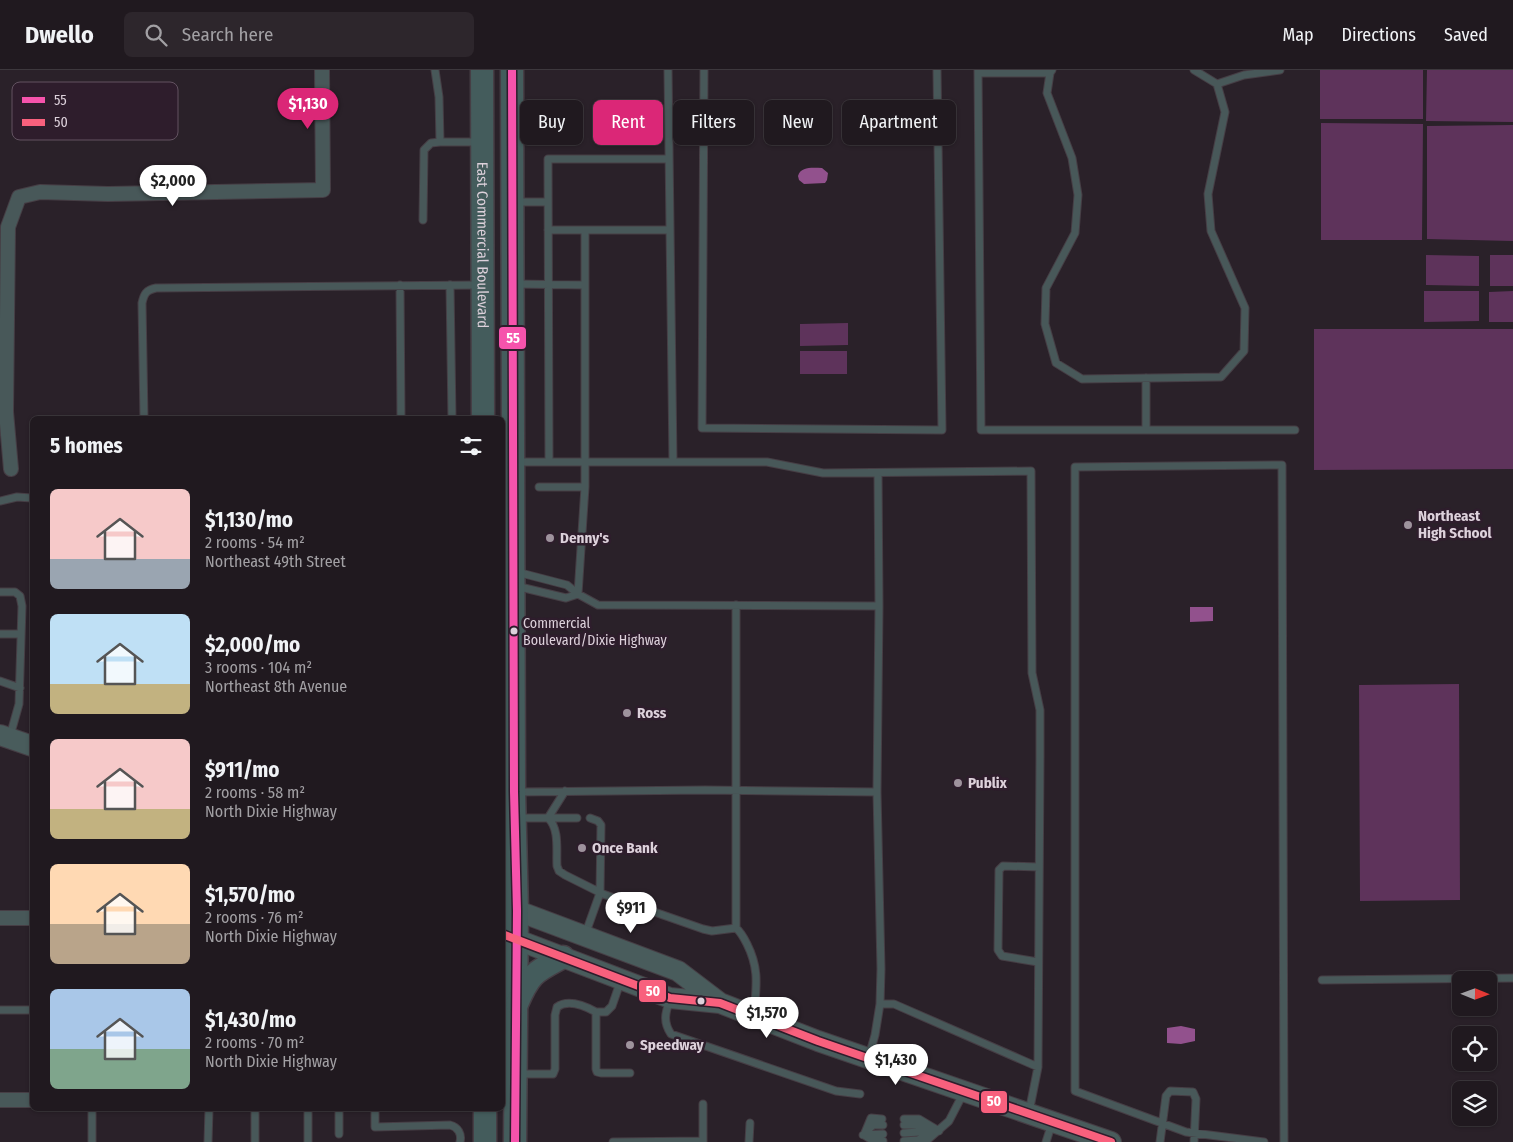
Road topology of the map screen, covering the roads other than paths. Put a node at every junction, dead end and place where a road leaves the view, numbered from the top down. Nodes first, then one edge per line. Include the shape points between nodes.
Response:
1 (322, 70) edge
2 (436, 70) edge
3 (482, 70) edge
4 (512, 70) edge
5 (668, 70) edge
6 (704, 70) edge
7 (937, 70) edge
8 (1194, 70) edge
9 (1280, 70) edge
10 (978, 71) edge
11 (1051, 72) edge
12 (1217, 84) junction
13 (482, 132) junction
14 (440, 142) junction
15 (669, 159) junction
16 (512, 202) junction
17 (548, 202) junction
18 (424, 220) dead end
19 (548, 230) junction
20 (585, 230) junction
21 (670, 230) junction
22 (512, 284) junction
23 (549, 284) junction
24 (400, 285) junction
25 (450, 285) junction
26 (483, 285) junction
27 (585, 285) junction
28 (1146, 378) junction
29 (3, 412) edge
30 (144, 416) edge
31 (401, 416) edge
32 (452, 416) edge
33 (483, 416) edge
34 (503, 416) edge
35 (506, 426) edge
36 (1146, 430) junction
37 (1295, 430) dead end
38 (513, 462) junction
39 (549, 462) junction
40 (585, 462) junction
41 (673, 462) junction
42 (11, 469) dead end
43 (878, 473) junction
44 (539, 487) dead end
45 (586, 487) junction
46 (30, 498) edge
47 (0, 501) edge
48 (510, 576) edge
49 (0, 592) edge
50 (578, 594) junction
51 (736, 605) junction
52 (879, 606) junction
53 (0, 634) edge
54 (21, 634) junction
55 (508, 653) edge
56 (0, 681) edge
57 (20, 688) junction
58 (5, 737) edge
59 (30, 745) edge
60 (735, 790) junction
61 (565, 791) junction
62 (514, 792) junction
63 (877, 792) junction
64 (514, 818) junction
65 (548, 818) junction
66 (578, 818) dead end
67 (590, 818) dead end
68 (1039, 866) junction
69 (600, 893) junction
70 (510, 908) edge
71 (0, 918) edge
72 (30, 918) edge
73 (736, 928) junction
74 (509, 936) edge
75 (585, 936) junction
76 (563, 957) junction
77 (1038, 962) junction
78 (1513, 978) edge
79 (621, 980) junction
80 (1322, 980) dead end
81 (670, 998) junction
82 (720, 1003) junction
83 (880, 1004) junction
84 (516, 1007) junction
85 (0, 1010) edge
86 (30, 1010) edge
87 (596, 1012) junction
88 (754, 1016) junction
89 (868, 1058) junction
90 (1038, 1067) junction
91 (630, 1073) dead end
92 (515, 1074) junction
93 (964, 1092) junction
94 (860, 1094) dead end
95 (0, 1100) edge
96 (30, 1100) edge
97 (703, 1104) dead end
98 (92, 1111) edge
99 (208, 1111) edge
100 (255, 1111) edge
101 (308, 1111) edge
102 (339, 1111) edge
103 (375, 1111) edge
104 (485, 1111) edge
105 (1028, 1114) junction
106 (882, 1122) dead end
107 (750, 1123) dead end
108 (1053, 1123) junction
109 (1163, 1124) junction
110 (939, 1131) junction
111 (339, 1134) dead end
112 (1196, 1134) junction
113 (862, 1135) junction
114 (883, 1137) dead end
115 (92, 1142) edge
116 (208, 1142) edge
117 (254, 1142) edge
118 (308, 1142) edge
119 (460, 1142) edge
120 (485, 1142) edge
121 (514, 1142) edge
122 (613, 1142) edge
123 (703, 1142) edge
124 (749, 1142) edge
125 (869, 1142) edge
126 (925, 1142) edge
127 (1046, 1142) edge
128 (1111, 1142) edge
129 (1160, 1142) edge
130 (1194, 1142) edge
131 (1264, 1142) edge
132 (1284, 1142) edge

1 - 29 street via 324,190 40,192 19,197 8,227
2 - 14 lane
3 - 13 main road, East Commercial Boulevard
4 - 16 main road, East Commercial Boulevard
5 - 15 lane
6 - 7 lane via 702,428 942,430
8 - 12 lane
9 - 12 lane via 1244,75
10 - 11 lane
10 - 36 lane via 981,430
11 - 28 lane via 1047,93 1072,158 1078,195 1075,234 1046,288 1046,324 1056,363 1082,379
12 - 28 lane via 1225,112 1208,194 1211,231 1245,308 1244,351 1222,377
13 - 14 lane
13 - 22 main road via 490,139 492,149 494,258
13 - 26 main road, East Commercial Boulevard
14 - 18 lane via 431,143 424,150
15 - 17 lane via 548,159
15 - 21 lane
16 - 17 lane
16 - 22 main road, East Commercial Boulevard
17 - 19 lane
19 - 20 lane
19 - 23 lane
20 - 21 lane
20 - 27 lane
21 - 41 lane
22 - 23 lane
22 - 35 main road, East Commercial Boulevard
23 - 27 lane
23 - 39 lane
24 - 25 lane
24 - 30 lane via 149,289 142,303
24 - 31 lane
25 - 26 lane
25 - 32 lane
26 - 33 main road, East Commercial Boulevard
26 - 34 main road via 491,291 497,311 498,402
27 - 40 lane
28 - 36 lane
29 - 42 street
35 - 38 main road, East Commercial Boulevard
36 - 37 lane
38 - 39 lane
38 - 48 main road, East Commercial Boulevard
39 - 40 lane
40 - 41 lane
40 - 45 lane
41 - 43 lane via 767,462 823,473
43 - 52 lane
43 - 68 lane via 1031,471 1032,674 1040,710
44 - 45 lane
45 - 50 lane
46 - 47 lane
48 - 50 lane via 567,585
48 - 50 lane via 566,598
48 - 55 main road, East Commercial Boulevard
49 - 54 lane via 15,592 20,596
50 - 51 lane via 598,605
51 - 52 lane
51 - 60 lane
52 - 63 lane
53 - 54 lane
54 - 57 lane
55 - 62 main road, East Commercial Boulevard
56 - 57 lane
57 - 58 lane via 18,712
58 - 59 main road
60 - 61 lane
60 - 63 lane
60 - 73 lane
61 - 62 lane
61 - 65 lane
62 - 64 main road, East Commercial Boulevard
63 - 83 lane
64 - 65 lane
64 - 70 main road, East Commercial Boulevard
65 - 66 lane
65 - 69 lane via 556,829 559,871
67 - 69 lane via 601,825
68 - 77 lane
68 - 77 lane via 1004,866 1000,870 998,950 1002,956
69 - 73 lane via 703,929
69 - 75 lane
70 - 74 main road, East Commercial Boulevard
70 - 75 main road
71 - 72 street
73 - 88 lane via 749,948 755,966
74 - 76 main road
74 - 84 main road, East Commercial Boulevard
75 - 82 main road via 678,971
76 - 79 main road
76 - 84 main road via 537,971 526,982
77 - 90 lane
78 - 80 lane
79 - 81 main road
79 - 87 lane via 612,1006 606,1012
81 - 82 main road
81 - 94 lane via 665,1014 667,1028 672,1034 836,1091
82 - 88 main road
83 - 89 lane
83 - 90 lane via 894,1004
84 - 92 main road, East Commercial Boulevard
85 - 86 lane
87 - 91 lane via 597,1072
87 - 92 lane via 578,1004 560,1004 555,1015 553,1074
88 - 89 main road
89 - 93 main road
90 - 105 lane
92 - 121 main road, East Commercial Boulevard
93 - 105 main road
93 - 110 lane via 953,1115
95 - 96 street
97 - 123 lane
98 - 115 lane
99 - 116 lane
100 - 117 lane
101 - 118 lane
102 - 111 lane
103 - 119 lane via 375,1127 450,1125 459,1130
104 - 120 main road
105 - 108 main road
106 - 113 lane via 871,1118
107 - 124 lane
108 - 127 lane
108 - 128 main road
109 - 112 lane
109 - 112 lane via 1166,1096 1170,1091 1193,1092
109 - 129 lane
109 - 132 lane via 1075,1091 1075,467 1282,465
110 - 110 lane via 916,1125 904,1129 918,1140
110 - 126 lane
112 - 130 lane
112 - 131 lane
113 - 114 lane
113 - 125 lane
122 - 123 lane

